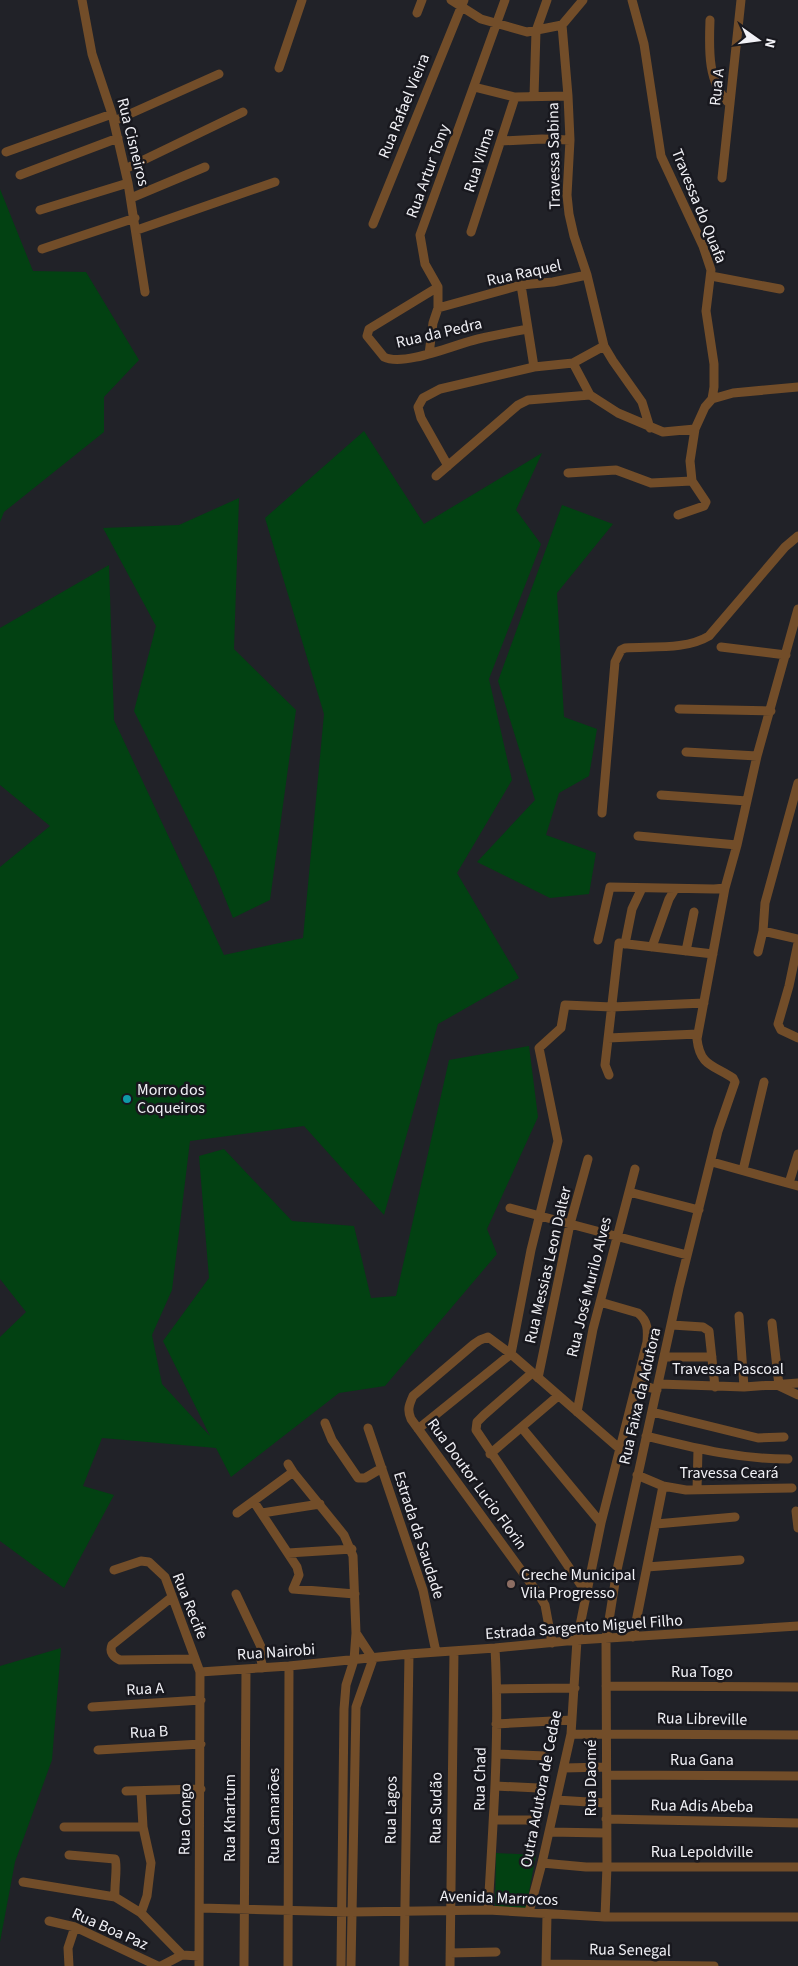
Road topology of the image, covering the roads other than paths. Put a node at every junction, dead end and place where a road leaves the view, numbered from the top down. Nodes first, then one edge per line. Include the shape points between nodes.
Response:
1 (82, 0) edge
2 (302, 0) edge
3 (422, 0) edge
4 (451, 0) edge
5 (505, 0) edge
6 (547, 0) edge
7 (583, 0) edge
8 (632, 0) edge
9 (741, 0) edge
10 (462, 3) edge
11 (417, 13) dead end
12 (710, 20) dead end
13 (496, 24) junction
14 (562, 25) junction
15 (536, 31) junction
16 (279, 68) dead end
17 (219, 74) dead end
18 (474, 87) junction
19 (534, 96) junction
20 (568, 96) junction
21 (515, 97) junction
22 (730, 104) junction
23 (243, 112) dead end
24 (113, 117) junction
25 (118, 138) junction
26 (570, 140) junction
27 (502, 141) junction
28 (6, 152) dead end
29 (205, 167) dead end
30 (125, 169) junction
31 (20, 175) dead end
32 (722, 178) dead end
33 (128, 182) junction
34 (275, 182) dead end
35 (131, 198) junction
36 (40, 210) dead end
37 (135, 218) junction
38 (372, 224) dead end
39 (136, 230) junction
40 (471, 232) dead end
41 (42, 249) dead end
42 (587, 275) junction
43 (711, 276) junction
44 (521, 285) junction
45 (438, 287) junction
46 (780, 289) dead end
47 (145, 292) dead end
48 (438, 308) junction
49 (528, 329) junction
50 (604, 346) junction
51 (429, 354) junction
52 (573, 363) junction
53 (534, 367) junction
54 (798, 387) edge
55 (590, 395) junction
56 (712, 399) junction
57 (650, 428) junction
58 (695, 430) junction
59 (448, 466) junction
60 (568, 472) dead end
61 (436, 476) dead end
62 (692, 481) junction
63 (678, 515) dead end
64 (798, 536) edge
65 (798, 609) edge
66 (722, 647) dead end
67 (786, 655) junction
68 (679, 709) dead end
69 (770, 712) junction
70 (686, 752) dead end
71 (757, 756) junction
72 (798, 783) edge
73 (661, 795) dead end
74 (747, 800) junction
75 (602, 812) dead end
76 (638, 836) dead end
77 (737, 845) junction
78 (642, 888) junction
79 (725, 888) junction
80 (675, 889) junction
81 (694, 912) dead end
82 (763, 931) junction
83 (794, 938) edge
84 (598, 940) dead end
85 (798, 943) edge
86 (625, 944) junction
87 (652, 947) junction
88 (686, 951) junction
89 (758, 952) dead end
90 (713, 954) junction
91 (794, 988) edge
92 (704, 1003) junction
93 (612, 1007) junction
94 (698, 1034) junction
95 (608, 1038) junction
96 (798, 1038) edge
97 (609, 1075) dead end
98 (764, 1082) dead end
99 (798, 1154) edge
100 (588, 1159) dead end
101 (712, 1162) junction
102 (635, 1169) dead end
103 (743, 1170) junction
104 (794, 1185) edge
105 (629, 1192) junction
106 (510, 1208) dead end
107 (699, 1210) junction
108 (539, 1216) junction
109 (570, 1224) junction
110 (616, 1236) junction
111 (687, 1255) junction
112 (600, 1302) junction
113 (739, 1316) dead end
114 (772, 1323) dead end
115 (672, 1325) junction
116 (511, 1354) junction
117 (665, 1357) junction
118 (712, 1358) junction
119 (535, 1375) junction
120 (637, 1383) junction
121 (798, 1383) edge
122 (779, 1386) junction
123 (658, 1387) junction
124 (715, 1387) junction
125 (744, 1387) junction
126 (798, 1395) edge
127 (558, 1396) junction
128 (577, 1412) junction
129 (652, 1412) junction
130 (325, 1423) dead end
131 (368, 1428) dead end
132 (522, 1428) junction
133 (418, 1429) junction
134 (646, 1436) junction
135 (784, 1437) dead end
136 (620, 1449) junction
137 (698, 1449) junction
138 (490, 1454) junction
139 (788, 1459) dead end
140 (288, 1464) dead end
141 (382, 1468) junction
142 (293, 1472) junction
143 (637, 1475) junction
144 (663, 1486) junction
145 (792, 1488) dead end
146 (697, 1490) junction
147 (254, 1502) junction
148 (320, 1504) junction
149 (796, 1511) dead end
150 (237, 1513) dead end
151 (262, 1513) junction
152 (735, 1517) dead end
153 (601, 1523) junction
154 (656, 1524) junction
155 (798, 1528) edge
156 (352, 1549) junction
157 (288, 1553) junction
158 (740, 1560) dead end
159 (647, 1567) junction
160 (114, 1570) dead end
161 (236, 1594) dead end
162 (355, 1594) junction
163 (588, 1594) junction
164 (172, 1597) junction
165 (798, 1626) edge
166 (356, 1633) junction
167 (633, 1637) junction
168 (606, 1639) junction
169 (577, 1640) junction
170 (552, 1643) junction
171 (495, 1648) junction
172 (454, 1651) junction
173 (436, 1652) junction
174 (409, 1654) junction
175 (195, 1659) junction
176 (373, 1659) junction
177 (354, 1660) junction
178 (290, 1666) junction
179 (263, 1668) junction
180 (246, 1670) junction
181 (200, 1672) junction
182 (606, 1686) junction
183 (798, 1687) edge
184 (575, 1688) junction
185 (497, 1689) junction
186 (201, 1700) junction
187 (92, 1707) dead end
188 (572, 1720) junction
189 (496, 1724) junction
190 (606, 1733) junction
191 (571, 1734) junction
192 (798, 1735) edge
193 (201, 1744) junction
194 (98, 1750) dead end
195 (496, 1754) junction
196 (546, 1756) dead end
197 (564, 1768) junction
198 (606, 1771) junction
199 (798, 1776) edge
200 (495, 1786) junction
201 (538, 1788) dead end
202 (201, 1789) junction
203 (126, 1791) dead end
204 (141, 1791) junction
205 (556, 1800) junction
206 (605, 1803) junction
207 (606, 1819) junction
208 (494, 1820) junction
209 (531, 1820) dead end
210 (798, 1823) edge
211 (64, 1827) dead end
212 (143, 1827) junction
213 (549, 1832) junction
214 (605, 1834) junction
215 (69, 1856) dead end
216 (542, 1863) junction
217 (606, 1866) junction
218 (798, 1866) edge
219 (23, 1882) dead end
220 (115, 1897) junction
221 (200, 1908) junction
222 (244, 1908) junction
223 (488, 1910) junction
224 (289, 1911) junction
225 (405, 1911) junction
226 (449, 1911) junction
227 (341, 1912) junction
228 (351, 1912) junction
229 (530, 1912) junction
230 (140, 1913) junction
231 (547, 1914) junction
232 (604, 1917) junction
233 (798, 1917) edge
234 (49, 1921) dead end
235 (75, 1927) junction
236 (496, 1952) dead end
237 (450, 1953) junction
238 (182, 1955) junction
239 (199, 1956) junction
240 (546, 1965) edge
241 (69, 1966) edge
242 (159, 1966) edge
243 (199, 1966) edge
244 (244, 1966) edge
245 (288, 1966) edge
246 (340, 1966) edge
247 (350, 1966) edge
248 (404, 1966) edge
249 (450, 1966) edge
250 (714, 1966) edge

1 - 24 street, Rua Cisneiros via 92,54
2 - 16 street
3 - 11 street
4 - 10 street
5 - 13 street, Rua Artur Tony
6 - 15 street
7 - 14 street
8 - 43 street, Travessa do Quafa via 644,44 661,156 708,259
9 - 22 street, Rua A
10 - 13 street via 481,20
10 - 38 street, Rua Rafael Vieira
12 - 22 street via 713,75 720,93
13 - 15 street via 521,31
13 - 18 street, Rua Artur Tony
14 - 15 street
14 - 20 street, Travessa Sabina
15 - 19 street
17 - 24 street
18 - 21 street
18 - 45 street, Rua Artur Tony via 420,235 425,264
19 - 20 street
19 - 21 street
20 - 26 street, Travessa Sabina
21 - 27 street, Rua Vilma
22 - 32 street, Rua A
23 - 30 street
24 - 25 street, Rua Cisneiros
24 - 28 street
25 - 30 street, Rua Cisneiros
25 - 31 street
26 - 27 street
26 - 42 street, Travessa Sabina via 569,214
27 - 40 street, Rua Vilma
29 - 35 street
30 - 33 street, Rua Cisneiros
33 - 35 street, Rua Cisneiros
33 - 36 street
34 - 39 street
35 - 37 street, Rua Cisneiros
37 - 39 street, Rua Cisneiros
37 - 41 street
39 - 47 street, Rua Cisneiros
42 - 44 street, Rua Raquel
42 - 50 street, Travessa Sabina
43 - 46 street
43 - 56 street, Travessa do Quafa via 706,311 714,364
44 - 48 street, Rua Raquel
44 - 49 street
45 - 48 street, Rua Artur Tony
45 - 51 street, Rua da Pedra via 369,329 367,336 389,360
48 - 51 street, Rua Artur Tony
49 - 51 street, Rua da Pedra via 480,338
49 - 53 street
50 - 52 street
50 - 57 street, Travessa Sabina via 642,402
52 - 53 street
52 - 55 street
53 - 59 street via 440,389 420,402 421,418
54 - 56 street via 733,393
55 - 57 street
55 - 59 street via 523,402
56 - 58 street, Travessa do Quafa
57 - 58 street via 669,432
58 - 62 street, Travessa do Quafa via 690,461
59 - 61 street
60 - 62 street via 616,470 651,483
62 - 63 street via 706,504
64 - 75 street via 709,636 687,644 626,648 618,655
65 - 67 street
66 - 67 street
67 - 69 street
68 - 69 street
69 - 71 street
70 - 71 street
71 - 74 street
72 - 82 street via 765,902
73 - 74 street
74 - 77 street
76 - 77 street
77 - 79 street
78 - 80 street
78 - 84 street via 610,887
78 - 86 street via 632,909
79 - 80 street
79 - 90 street
80 - 87 street
81 - 88 street
82 - 83 street
82 - 89 street
85 - 91 street
86 - 87 street
86 - 93 street via 619,943
87 - 88 street
88 - 90 street
90 - 92 street
91 - 96 street via 778,1028
92 - 93 street
92 - 94 street
93 - 95 street
93 - 108 street via 565,1005 561,1028 539,1048 558,1141
94 - 95 street
94 - 101 street, Rua Faixa da Adutora via 703,1060 735,1082 722,1118
95 - 97 street via 605,1065
98 - 103 street
99 - 104 street
100 - 109 street, Rua Messias Leon Dalter
101 - 103 street
101 - 107 street, Rua Faixa da Adutora
102 - 105 street, Rua José Murilo Alves
103 - 104 street
105 - 107 street
105 - 110 street, Rua José Murilo Alves
106 - 108 street
107 - 111 street, Rua Faixa da Adutora
108 - 109 street
108 - 116 street
109 - 110 street
109 - 119 street, Rua Messias Leon Dalter
110 - 111 street
110 - 112 street, Rua José Murilo Alves
111 - 115 street, Rua Faixa da Adutora
112 - 120 street, Rua Faixa da Adutora via 638,1313 647,1324 647,1342
112 - 128 street, Rua José Murilo Alves
113 - 125 street
114 - 122 street
115 - 117 street, Rua Faixa da Adutora
115 - 118 street via 703,1327 709,1331
116 - 119 street
116 - 133 street
116 - 133 street, Rua Doutor Lucio Florin via 488,1337 474,1344 413,1396 408,1411
117 - 118 street
117 - 123 street, Rua Faixa da Adutora
118 - 124 street
119 - 127 street
119 - 138 street via 477,1422 475,1427
120 - 123 street, Travessa Pascoal
120 - 136 street, Rua Faixa da Adutora
121 - 122 street, Travessa Pascoal
122 - 125 street, Travessa Pascoal
122 - 126 street
123 - 124 street, Travessa Pascoal
123 - 129 street, Rua Faixa da Adutora
124 - 125 street, Travessa Pascoal
127 - 128 street
127 - 132 street
128 - 136 street
129 - 134 street, Rua Faixa da Adutora
129 - 135 street via 758,1438
130 - 141 street via 332,1440 358,1478 366,1478
131 - 141 street, Estrada da Saudade
132 - 138 street
132 - 153 street
133 - 170 street, Rua Doutor Lucio Florin via 545,1605
134 - 137 street
134 - 143 street, Rua Faixa da Adutora
136 - 153 street, Rua Faixa da Adutora
137 - 139 street via 745,1458
137 - 146 street
138 - 163 street
140 - 142 street
141 - 173 street, Estrada da Saudade via 423,1590
142 - 147 street
142 - 148 street
143 - 144 street, Travessa Ceará
143 - 168 street, Rua Faixa da Adutora
144 - 146 street, Travessa Ceará
144 - 154 street
145 - 146 street, Travessa Ceará
147 - 150 street
147 - 151 street
148 - 151 street
148 - 156 street
149 - 155 street
151 - 157 street
152 - 154 street
153 - 163 street, Rua Faixa da Adutora
154 - 159 street
156 - 157 street
156 - 162 street
157 - 162 street via 299,1571 293,1589
158 - 159 street
159 - 167 street
160 - 164 street, Rua Recife via 141,1561 149,1562 164,1577
161 - 179 street via 262,1649
162 - 166 street
163 - 169 street, Rua Faixa da Adutora
164 - 175 street, Rua Recife
164 - 175 street via 123,1635 112,1645 111,1652 120,1660
165 - 167 street, Estrada Sargento Miguel Filho
166 - 176 street
166 - 177 street
167 - 168 street, Estrada Sargento Miguel Filho
168 - 169 street, Estrada Sargento Miguel Filho
168 - 182 street, Rua Daomé
169 - 170 street, Estrada Sargento Miguel Filho
169 - 184 street, Outra Adutora de Cedae
170 - 171 street, Estrada Sargento Miguel Filho
171 - 172 street, Estrada Sargento Miguel Filho
171 - 185 street, Rua Chad
172 - 173 street, Estrada Sargento Miguel Filho
172 - 226 street, Rua Sudão
173 - 174 street, Estrada Sargento Miguel Filho
174 - 176 street, Estrada Sargento Miguel Filho
174 - 225 street, Rua Lagos
175 - 181 street, Rua Recife
176 - 177 street, Estrada Sargento Miguel Filho
176 - 228 street via 356,1708
177 - 178 street, Rua Nairobi
177 - 227 street via 346,1685 344,1708
178 - 179 street, Rua Nairobi
178 - 224 street, Rua Camarões
179 - 180 street, Rua Nairobi
180 - 181 street, Rua Nairobi
180 - 222 street, Rua Khartum
181 - 186 street, Rua Congo
182 - 183 street, Rua Togo
182 - 190 street, Rua Daomé
184 - 185 street
184 - 188 street, Outra Adutora de Cedae
185 - 189 street, Rua Chad
186 - 187 street, Rua A
186 - 193 street, Rua Congo
188 - 189 street
188 - 191 street, Outra Adutora de Cedae
189 - 195 street, Rua Chad
190 - 191 street, Rua Libreville
190 - 192 street, Rua Libreville
190 - 198 street, Rua Daomé
191 - 197 street, Outra Adutora de Cedae
193 - 194 street, Rua B
193 - 202 street, Rua Congo
195 - 196 street
195 - 200 street, Rua Chad
197 - 198 street, Rua Gana
197 - 205 street, Outra Adutora de Cedae
198 - 199 street, Rua Gana
198 - 206 street, Rua Daomé
200 - 201 street
200 - 208 street, Rua Chad
202 - 204 street
202 - 221 street, Rua Congo
203 - 204 street
204 - 212 street
205 - 206 street
205 - 213 street, Outra Adutora de Cedae
206 - 207 street, Rua Daomé
207 - 210 street, Rua Adis Abeba
207 - 214 street, Rua Daomé
208 - 209 street
208 - 223 street, Rua Chad
211 - 212 street
212 - 230 street via 151,1863 150,1884
213 - 214 street
213 - 216 street, Outra Adutora de Cedae
214 - 217 street, Rua Daomé
215 - 220 street via 114,1859 117,1864
216 - 217 street, Rua Lepoldville
216 - 229 street, Outra Adutora de Cedae
217 - 218 street, Rua Lepoldville
217 - 232 street, Rua Daomé
219 - 220 street
220 - 230 street
221 - 222 street, Avenida Marrocos
221 - 239 street, Rua Congo
222 - 224 street, Avenida Marrocos
222 - 244 street, Rua Khartum
223 - 226 street, Avenida Marrocos
223 - 229 street, Avenida Marrocos
224 - 227 street, Avenida Marrocos
224 - 245 street, Rua Camarões
225 - 226 street, Avenida Marrocos
225 - 228 street, Avenida Marrocos
225 - 248 street, Rua Lagos
226 - 237 street, Rua Sudão
227 - 228 street, Avenida Marrocos
227 - 246 street
228 - 247 street
229 - 231 street, Avenida Marrocos
230 - 238 street
231 - 232 street, Avenida Marrocos
231 - 240 street
232 - 233 street, Avenida Marrocos
234 - 235 street, Rua Boa Paz
235 - 241 street via 68,1948
235 - 242 street, Rua Boa Paz
236 - 237 street
237 - 249 street, Rua Sudão
238 - 239 street
238 - 242 street, Rua Boa Paz
239 - 243 street, Rua Congo
240 - 250 street, Rua Senegal

